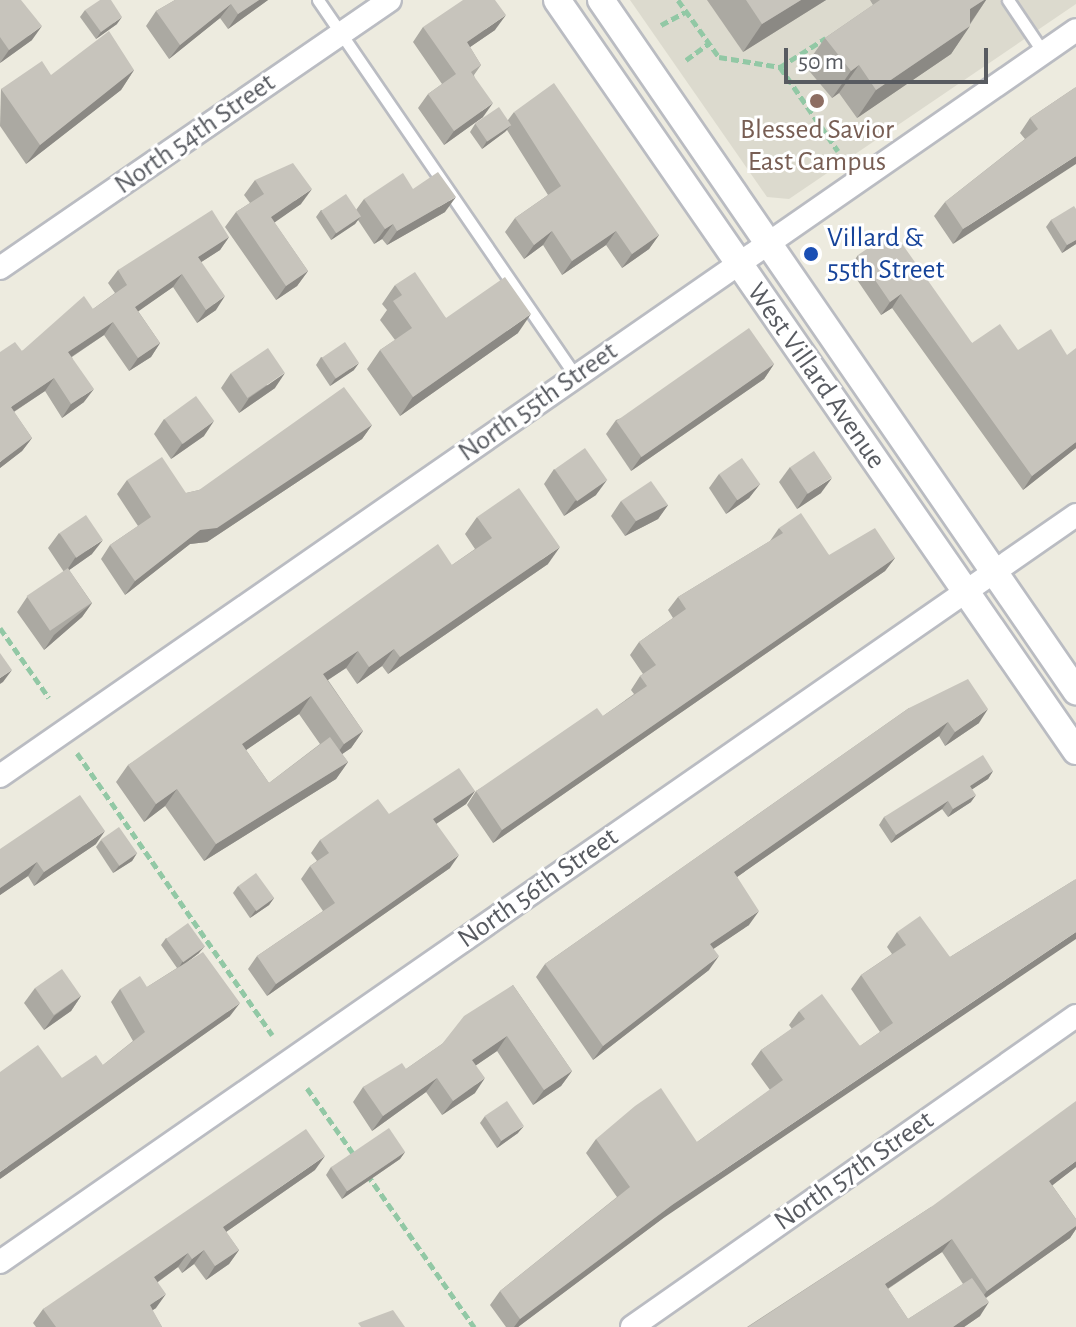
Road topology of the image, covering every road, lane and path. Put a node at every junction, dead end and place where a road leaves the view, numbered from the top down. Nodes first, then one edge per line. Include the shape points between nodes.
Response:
1 (318, 0) edge
2 (390, 0) edge
3 (557, 0) edge
4 (601, 0) edge
5 (678, 0) edge
6 (1008, 0) edge
7 (685, 12) junction
8 (661, 25) dead end
9 (1076, 30) edge
10 (341, 34) junction
11 (833, 34) edge
12 (708, 44) junction
13 (1043, 52) junction
14 (686, 60) dead end
15 (780, 67) junction
16 (838, 151) dead end
17 (769, 243) junction
18 (738, 263) junction
19 (0, 268) edge
20 (575, 376) junction
21 (1076, 515) edge
22 (992, 573) junction
23 (964, 591) junction
24 (0, 628) edge
25 (1076, 691) edge
26 (49, 698) dead end
27 (1076, 751) edge
28 (77, 753) dead end
29 (0, 776) edge
30 (1076, 1016) edge
31 (272, 1035) dead end
32 (307, 1088) dead end
33 (0, 1262) edge
34 (474, 1327) edge
35 (632, 1327) edge

1 - 10 lane
2 - 10 street, North 54th Street
3 - 18 street, West Villard Avenue
4 - 17 street, West Villard Avenue
5 - 7 path
6 - 13 lane
7 - 8 path
7 - 12 path
9 - 13 street, North 55th Street
10 - 19 street, North 54th Street
10 - 20 lane
11 - 15 path
12 - 14 path
12 - 15 path via 734,64
13 - 17 street, North 55th Street
15 - 16 path
17 - 18 street, North 55th Street
17 - 22 street, West Villard Avenue
18 - 20 street, North 55th Street
18 - 23 street, West Villard Avenue
20 - 29 street, North 55th Street
21 - 22 street, North 56th Street
22 - 23 street, North 56th Street
22 - 25 street, West Villard Avenue
23 - 27 street, West Villard Avenue
23 - 33 street, North 56th Street
24 - 26 path
28 - 31 path
30 - 35 street, North 57th Street
32 - 34 path

